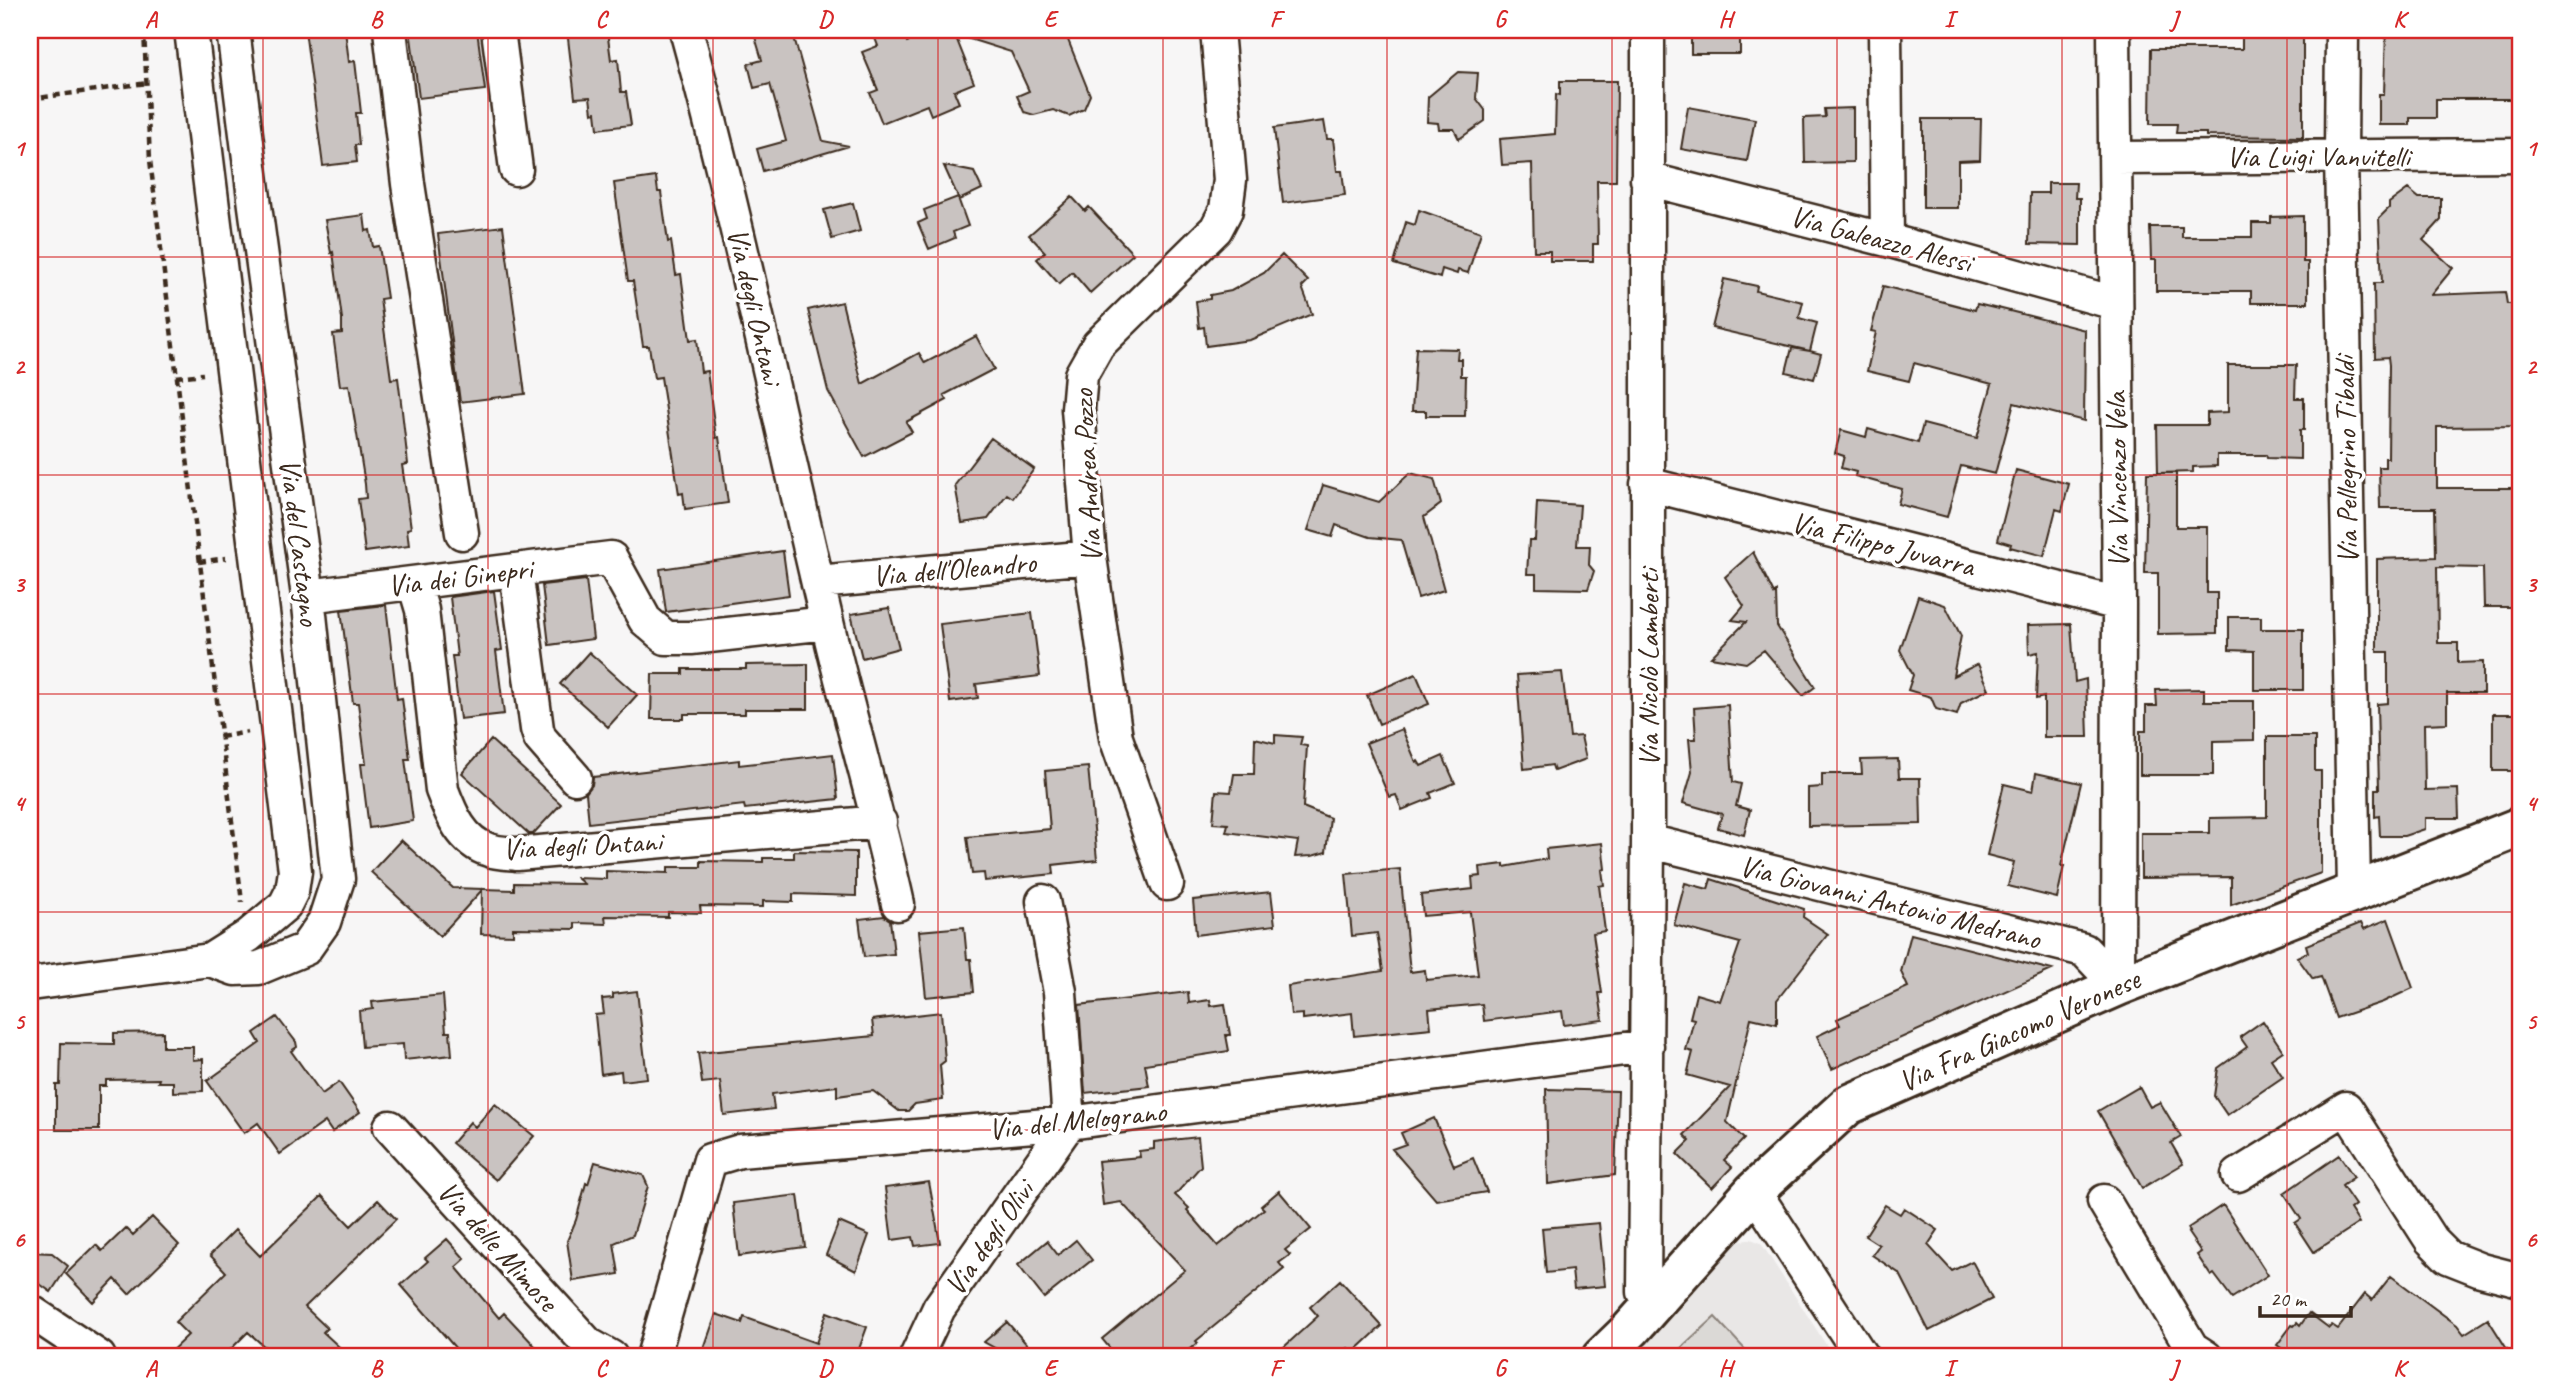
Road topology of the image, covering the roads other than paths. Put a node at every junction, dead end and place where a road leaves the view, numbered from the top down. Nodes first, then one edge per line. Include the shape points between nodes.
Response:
1 (191, 30) edge
2 (233, 30) edge
3 (390, 30) edge
4 (498, 30) edge
5 (686, 30) edge
6 (1217, 30) edge
7 (1648, 30) edge
8 (1885, 30) edge
9 (2114, 30) edge
10 (2342, 30) edge
11 (2341, 155) junction
12 (2520, 155) edge
13 (2115, 158) junction
14 (516, 169) dead end
15 (1647, 179) junction
16 (1887, 240) junction
17 (2115, 303) junction
18 (1647, 484) junction
19 (462, 533) dead end
20 (1090, 557) junction
21 (516, 571) junction
22 (818, 582) junction
23 (414, 583) junction
24 (308, 596) junction
25 (2119, 604) junction
26 (827, 624) junction
27 (575, 778) dead end
28 (880, 822) junction
29 (2520, 827) edge
30 (1648, 841) junction
31 (1167, 884) dead end
32 (2354, 891) junction
33 (1043, 901) dead end
34 (898, 904) dead end
35 (2118, 929) junction
36 (2084, 950) junction
37 (210, 960) junction
38 (30, 984) edge
39 (2118, 986) junction
40 (1647, 1046) junction
41 (1069, 1123) junction
42 (390, 1127) dead end
43 (2238, 1175) dead end
44 (1754, 1191) junction
45 (2104, 1201) dead end
46 (2520, 1280) edge
47 (1654, 1303) junction
48 (30, 1311) edge
49 (99, 1357) edge
50 (611, 1357) edge
51 (653, 1357) edge
52 (916, 1357) edge
53 (1602, 1357) edge
54 (1862, 1357) edge
55 (2206, 1357) edge

1 - 37 street, Via del Castagno via 295,871 285,905
2 - 24 street, Via del Castagno
3 - 19 street via 408,184
4 - 14 street
5 - 22 street, Via degli Ontani via 717,140
6 - 20 street, Via Andrea Pozzo via 1230,180 1226,210 1216,229 1098,345 1082,375 1078,409
7 - 15 street, Via Nicolò Lamberti
8 - 16 street
9 - 13 street, Via Vincenzo Vela
10 - 11 street, Via Pellegrino Tibaldi
11 - 12 street, Via Luigi Vanvitelli
11 - 13 street, Via Luigi Vanvitelli
11 - 32 street, Via Pellegrino Tibaldi
13 - 17 street, Via Vincenzo Vela
15 - 16 street, Via Galeazzo Alessi
15 - 18 street, Via Nicolò Lamberti
16 - 17 street, Via Galeazzo Alessi
17 - 25 street, Via Vincenzo Vela
18 - 25 street, Via Filippo Juvarra
18 - 30 street, Via Nicolò Lamberti
20 - 22 street, Via dell'Oleandro
20 - 31 street, Via Andrea Pozzo via 1116,738
21 - 23 street, Via dei Ginepri
21 - 26 street, Via dei Ginepri via 611,558 645,620 666,638
21 - 27 street via 537,729
22 - 26 street, Via degli Ontani
23 - 24 street, Via dei Ginepri
23 - 28 street, Via degli Ontani via 422,610 442,790 451,814 472,842 488,850 517,854
24 - 37 street, Via del Castagno via 338,878 324,922 305,949 259,968 235,969
25 - 35 street, Via Vincenzo Vela
26 - 28 street, Via degli Ontani
28 - 34 street, Via degli Ontani
29 - 32 street, Via Fra Giacomo Veronese
30 - 36 street, Via Giovanni Antonio Medrano
30 - 40 street, Via Nicolò Lamberti
32 - 39 street, Via Fra Giacomo Veronese
33 - 41 street via 1060,992
35 - 36 street
35 - 39 street, Via Vincenzo Vela
36 - 39 street
37 - 38 street, Via del Castagno
39 - 44 street, Via Fra Giacomo Veronese via 1848,1105
40 - 41 street, Via del Melograno
40 - 47 street, Via Nicolò Lamberti via 1644,1292
41 - 51 street, Via del Melograno via 740,1151 710,1160
41 - 52 street, Via degli Olivi via 939,1308
42 - 50 street, Via delle Mimose via 588,1344
43 - 46 street via 2346,1108 2431,1240 2448,1257
44 - 47 street, Via Fra Giacomo Veronese
44 - 54 street
45 - 55 street via 2192,1348
47 - 53 street, Via Fra Giacomo Veronese
48 - 49 street

